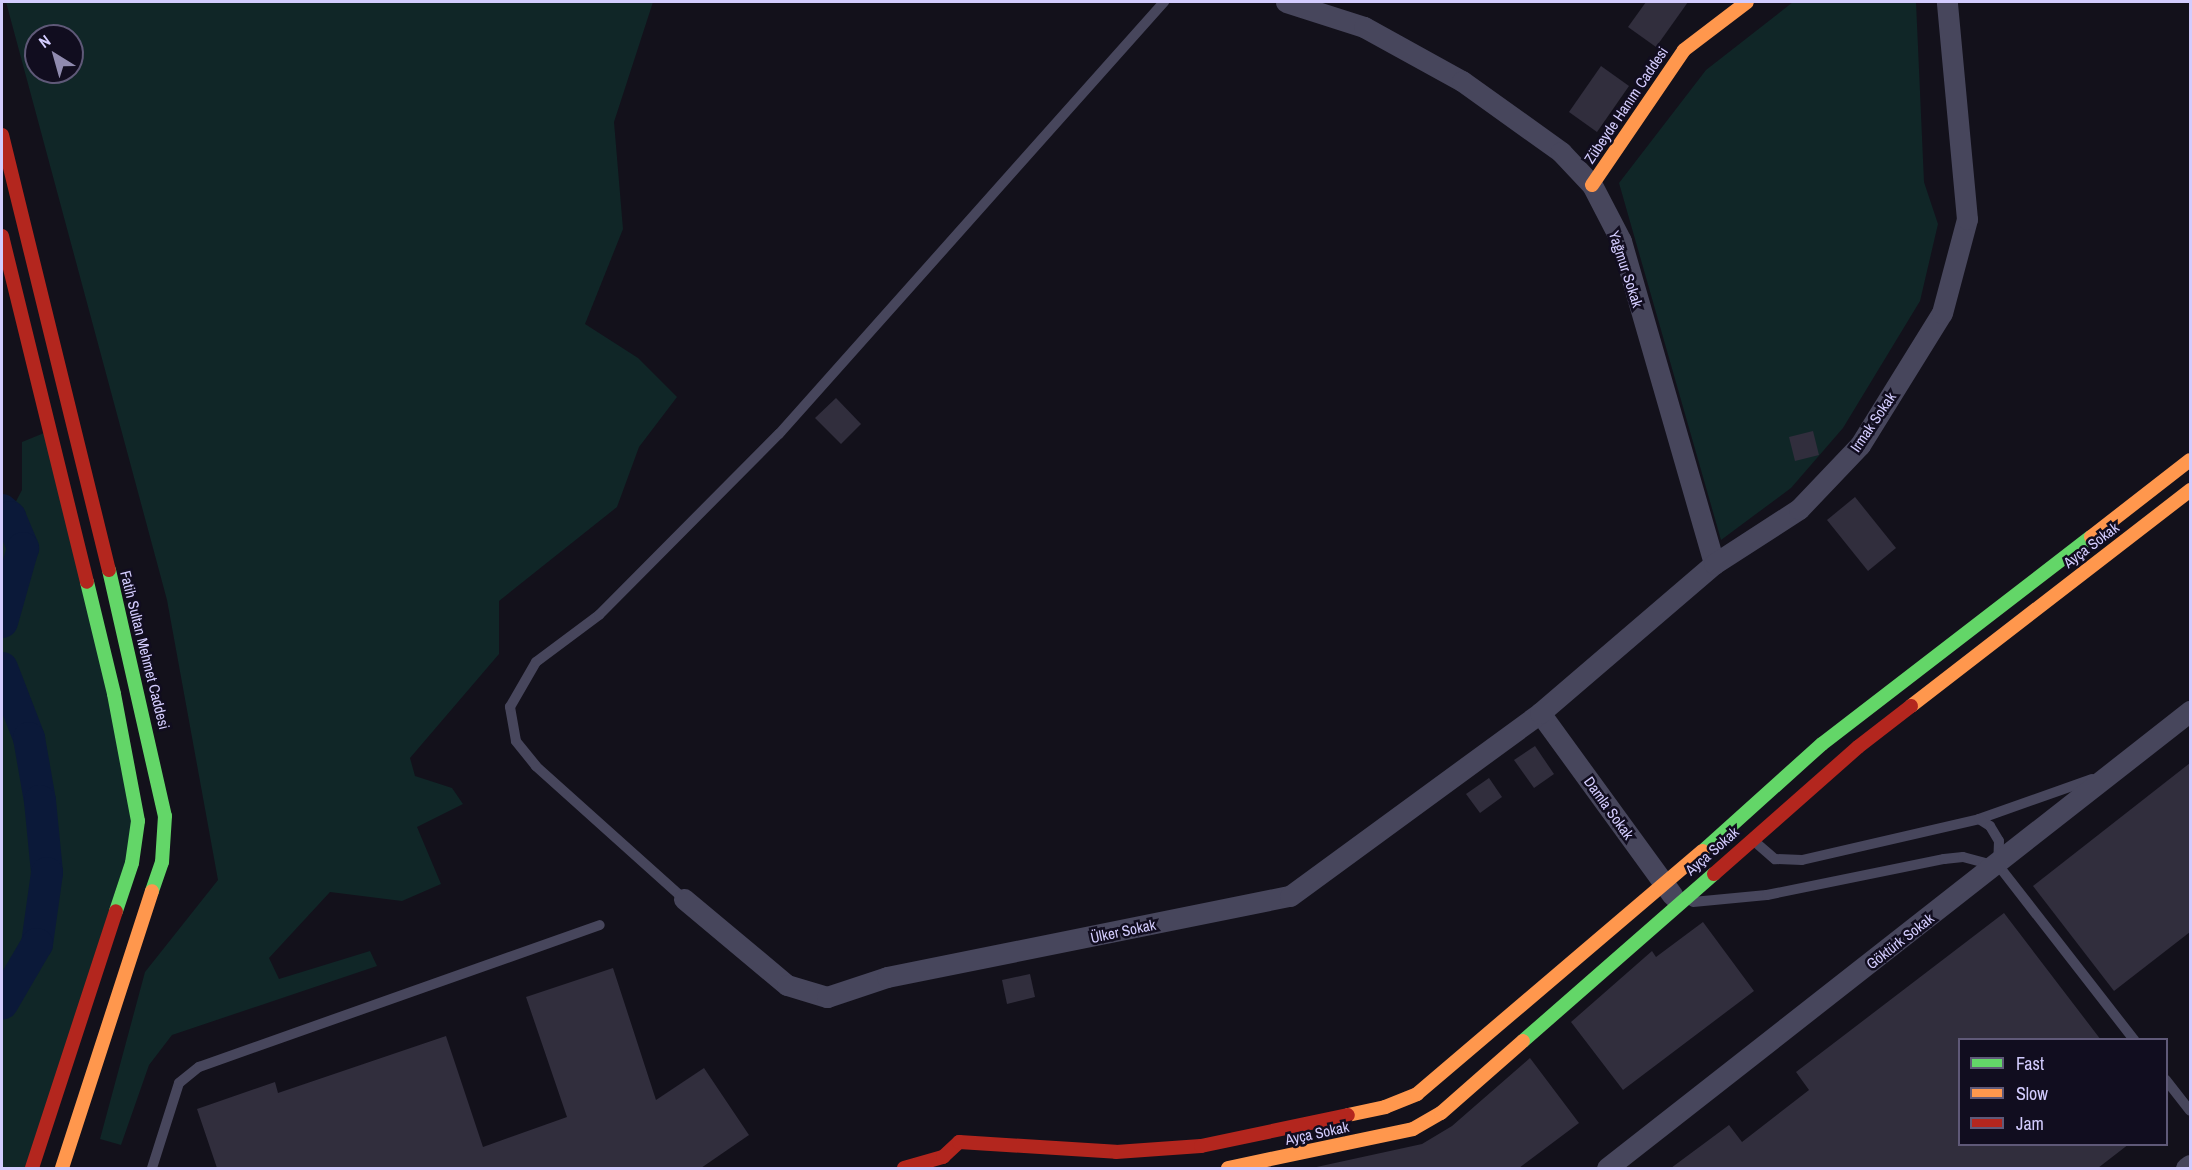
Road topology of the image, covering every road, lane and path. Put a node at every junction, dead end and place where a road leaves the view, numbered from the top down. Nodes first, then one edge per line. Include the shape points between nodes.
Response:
1 (1164, 2) edge
2 (1286, 2) edge
3 (1747, 2) edge
4 (1947, 2) edge
5 (2, 135) edge
6 (1592, 185) junction
7 (2, 236) edge
8 (2190, 460) edge
9 (2190, 490) edge
10 (1714, 564) junction
11 (2190, 711) edge
12 (1540, 713) junction
13 (2118, 769) junction
14 (1979, 819) junction
15 (1752, 838) junction
16 (1998, 865) junction
17 (1664, 885) junction
18 (684, 899) joint
19 (1678, 903) junction
20 (600, 925) dead end
21 (2132, 1038) edge
22 (2168, 1083) edge
23 (2190, 1111) edge
24 (947, 1162) edge
25 (2190, 1165) edge
26 (32, 1168) edge
27 (62, 1168) edge
28 (152, 1168) edge
29 (904, 1168) edge
30 (1228, 1168) edge
31 (1607, 1168) edge
32 (2186, 1168) edge

1 - 18 lane via 778,434 599,615 536,662 510,707 516,741 536,766
2 - 6 street, Yağmur Sokak via 1364,27 1462,81 1561,152
3 - 6 street, Zübeyde Hanım Caddesi via 1684,50
4 - 10 street, Irmak Sokak via 1967,219 1942,313 1860,445 1799,509
5 - 27 street, Fatih Sultan Mehmet Caddesi via 151,741 165,816 162,862
6 - 10 street, Yağmur Sokak via 1621,241
7 - 26 street via 114,694 138,821 132,863
8 - 17 street, Ayça Sokak via 1822,744
9 - 15 street, Ayça Sokak via 1876,733
10 - 12 street, Irmak Sokak
11 - 13 street, Göktürk Sokak
12 - 17 street, Damla Sokak
12 - 18 street, Ülker Sokak via 1290,896 886,977 827,997 787,985
13 - 14 lane
13 - 16 street, Göktürk Sokak
14 - 15 lane via 1802,860 1775,859
14 - 16 lane via 1990,826 1999,841
15 - 19 street, Ayça Sokak
16 - 19 lane via 1963,857 1944,859 1767,895
16 - 21 lane
16 - 31 street, Göktürk Sokak
17 - 19 street, Damla Sokak
17 - 24 street, Ayça Sokak via 1417,1094 1385,1107 1201,1146 1116,1152 958,1142
19 - 30 street, Ayça Sokak via 1442,1113 1413,1129
20 - 28 lane via 199,1067 179,1083
22 - 23 lane
24 - 29 street
25 - 32 street

